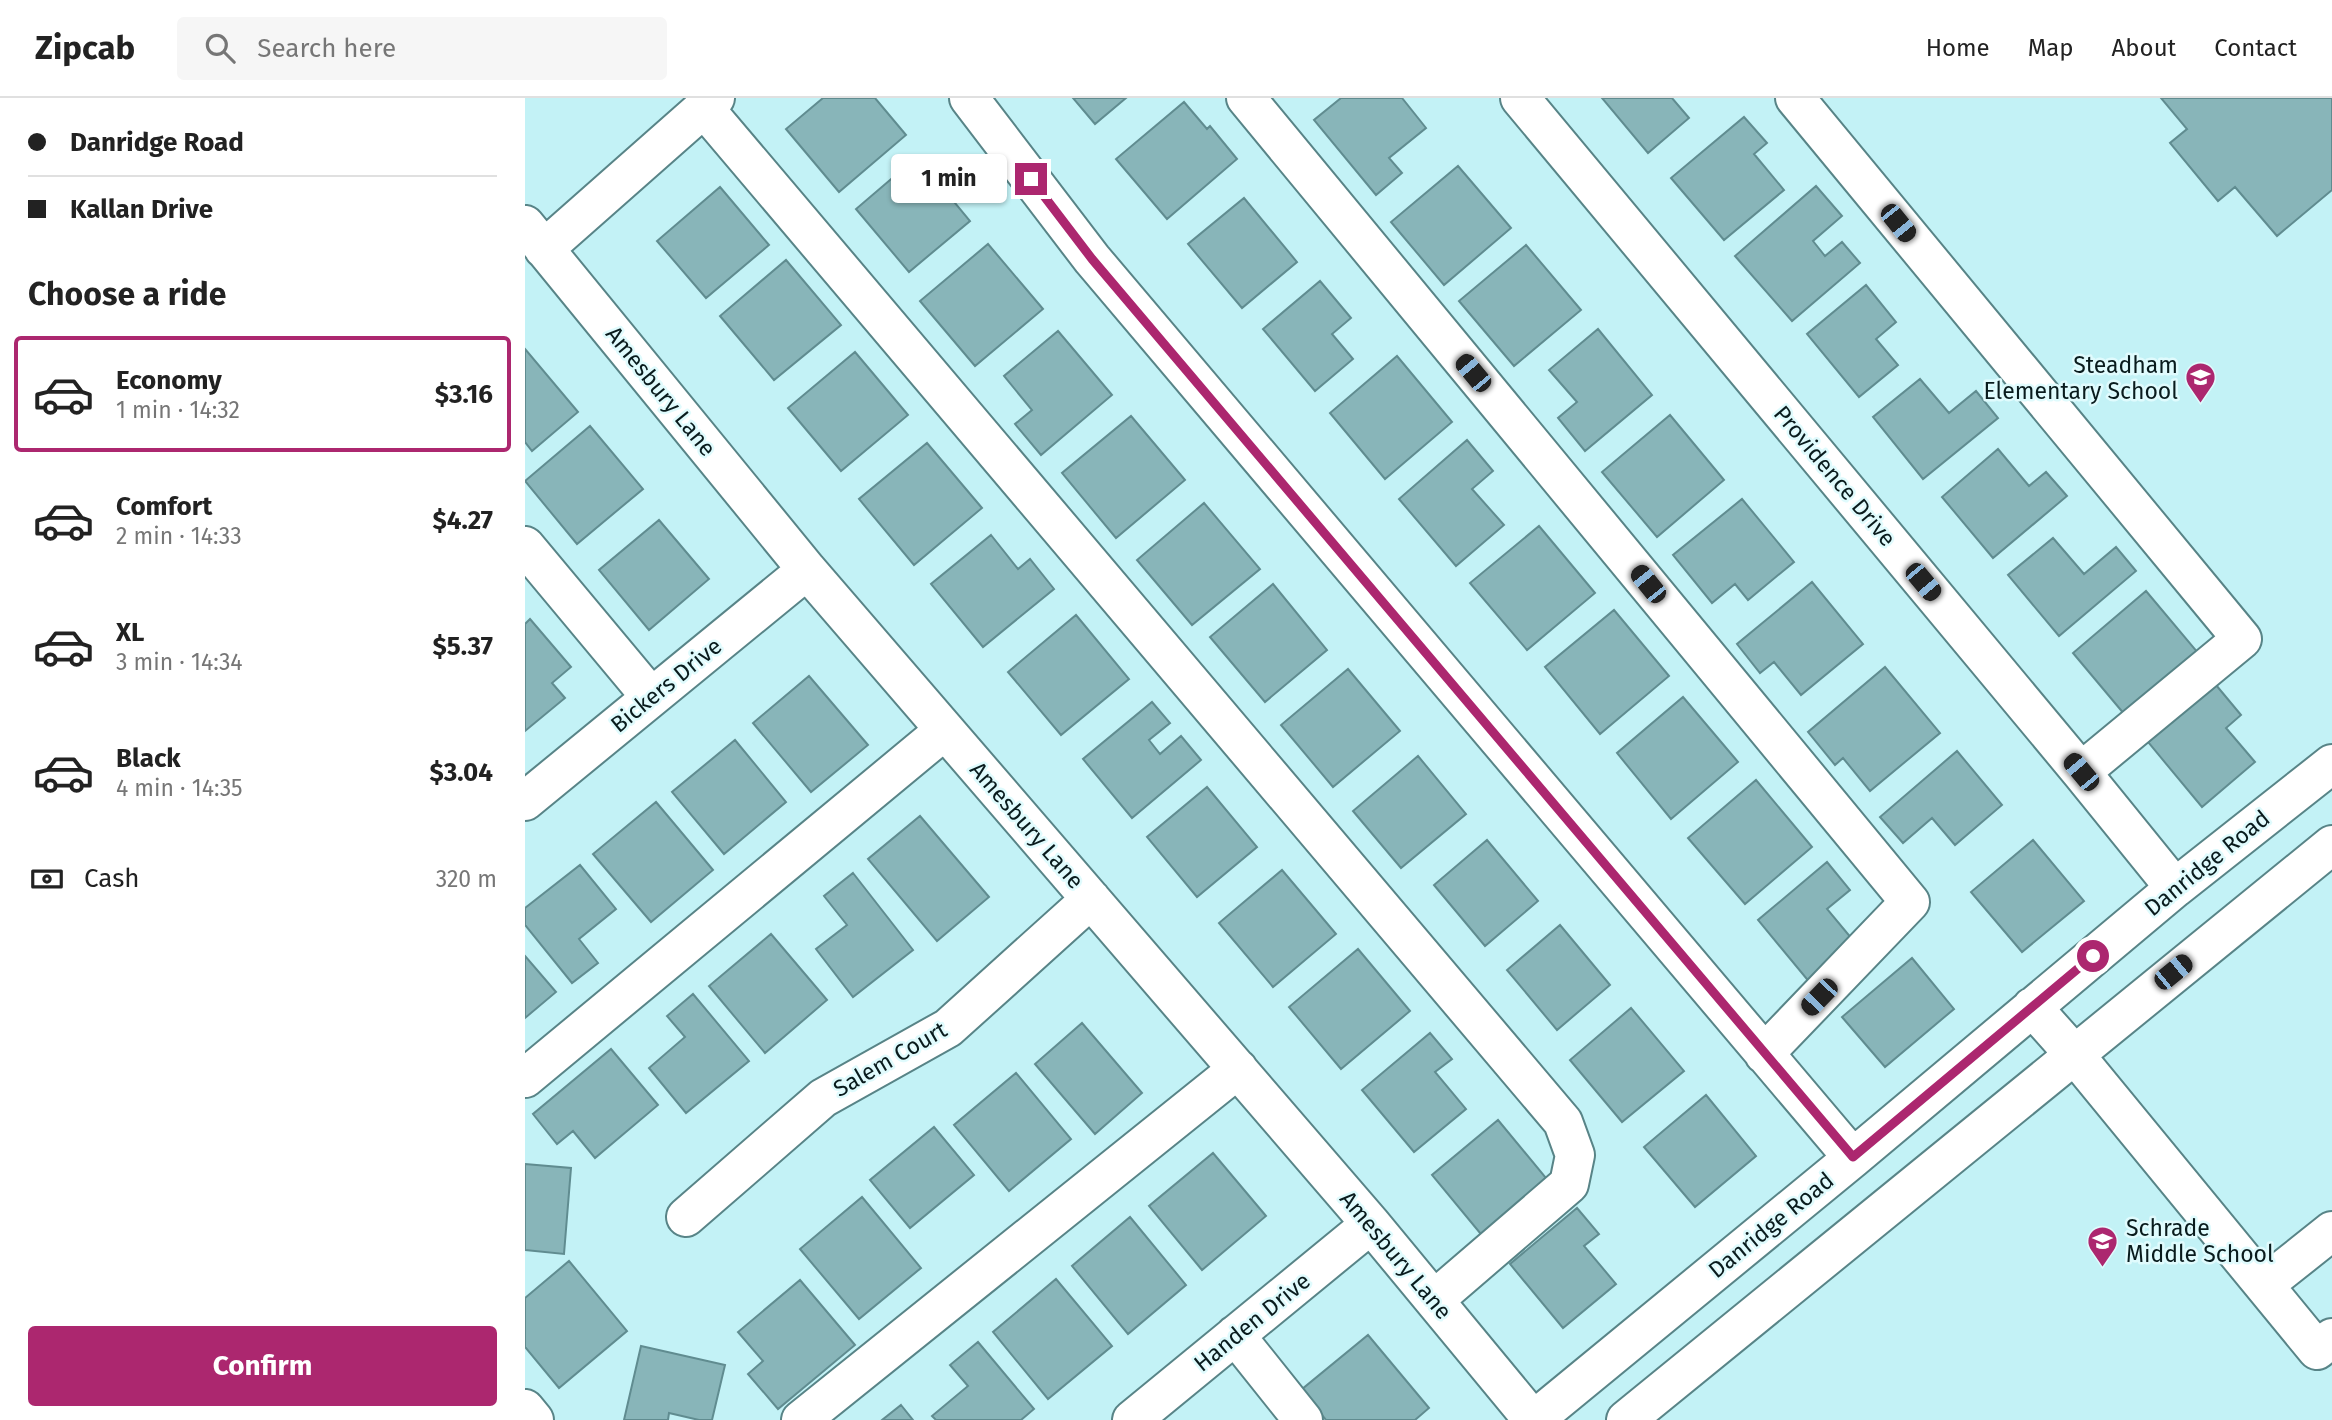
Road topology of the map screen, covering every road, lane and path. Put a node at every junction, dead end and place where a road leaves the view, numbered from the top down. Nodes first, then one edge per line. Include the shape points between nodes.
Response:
1 (969, 98) edge
2 (1246, 98) edge
3 (1520, 98) edge
4 (1795, 98) edge
5 (710, 103) edge
6 (535, 237) edge
7 (525, 546) edge
8 (807, 570) junction
9 (652, 697) junction
10 (945, 730) junction
11 (2332, 764) edge
12 (2081, 772) junction
13 (525, 801) edge
14 (2332, 845) edge
15 (2175, 888) junction
16 (1091, 899) junction
17 (2032, 1007) junction
18 (1764, 1054) junction
19 (2074, 1054) junction
20 (1238, 1069) junction
21 (525, 1078) edge
22 (1853, 1157) junction
23 (686, 1217) dead end
24 (1371, 1224) junction
25 (2332, 1231) edge
26 (2264, 1285) junction
27 (1434, 1300) junction
28 (1235, 1335) junction
29 (2327, 1352) edge
30 (525, 1409) edge
31 (534, 1420) edge
32 (801, 1420) edge
33 (1132, 1420) edge
34 (1303, 1420) edge
35 (1534, 1420) edge
36 (1626, 1420) edge

1 - 18 street via 1092,259
2 - 18 street via 1910,902
3 - 12 street, Providence Drive
4 - 12 street via 2242,639
5 - 6 street
5 - 27 street via 1563,1122 1575,1155 1569,1184
6 - 8 street, Amesbury Lane
7 - 9 street
8 - 9 street, Bickers Drive
8 - 10 street, Amesbury Lane
9 - 13 street, Bickers Drive
10 - 16 street, Amesbury Lane
10 - 21 street
11 - 15 street, Danridge Road
12 - 15 street, Providence Drive
14 - 19 street
15 - 17 street, Danridge Road
16 - 20 street, Amesbury Lane
16 - 23 street, Salem Court via 948,1028 823,1098
17 - 19 street
17 - 22 street, Danridge Road
18 - 22 street
19 - 26 street
19 - 36 street
20 - 24 street, Amesbury Lane
20 - 32 street
22 - 35 street, Danridge Road
24 - 27 street, Amesbury Lane
24 - 28 street, Handen Drive
25 - 26 street
26 - 29 street
27 - 35 street, Amesbury Lane
28 - 33 street, Handen Drive
28 - 34 street
30 - 31 street

